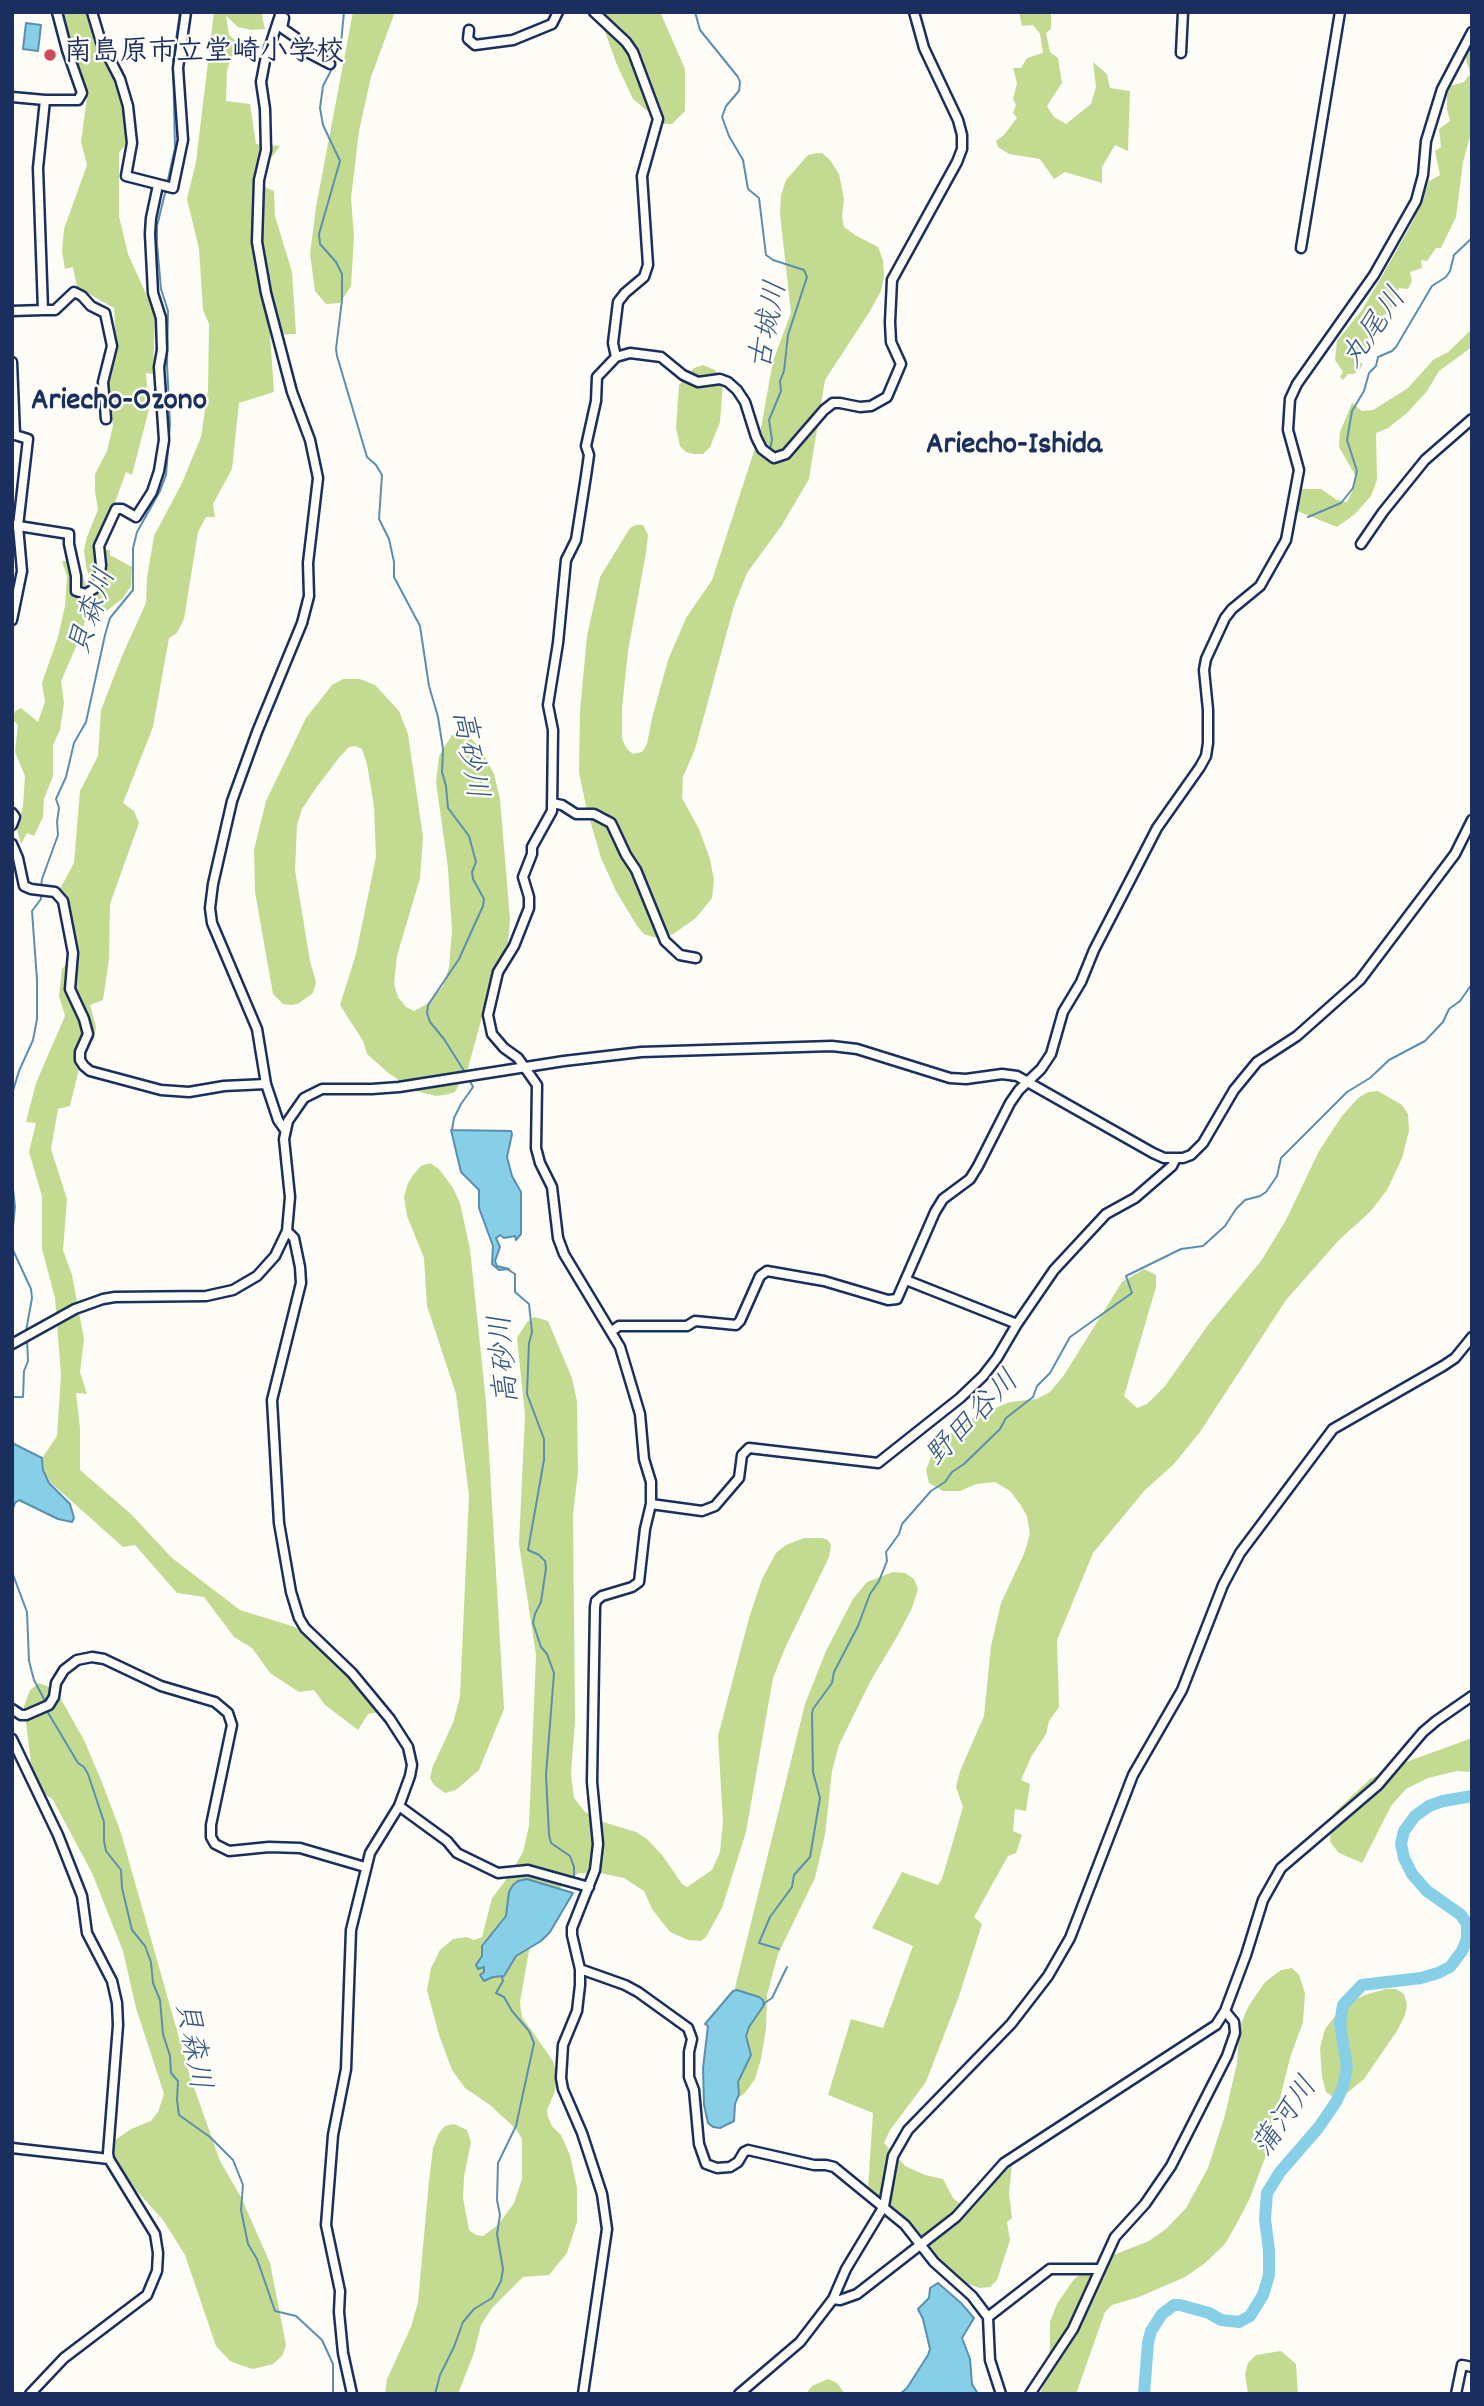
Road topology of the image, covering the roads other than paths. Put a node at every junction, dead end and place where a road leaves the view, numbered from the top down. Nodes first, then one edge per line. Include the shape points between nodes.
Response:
1 (57, 12) edge
2 (92, 12) edge
3 (186, 12) edge
4 (283, 12) edge
5 (558, 12) edge
6 (594, 12) edge
7 (914, 12) edge
8 (1184, 12) edge
9 (1340, 12) edge
10 (469, 30) dead end
11 (1472, 32) edge
12 (1181, 53) dead end
13 (330, 64) dead end
14 (12, 97) edge
15 (46, 100) junction
16 (163, 187) junction
17 (1301, 248) dead end
18 (43, 310) junction
19 (12, 311) edge
20 (616, 357) junction
21 (12, 362) edge
22 (1472, 418) edge
23 (106, 419) dead end
24 (13, 434) edge
25 (15, 526) edge
26 (1361, 544) dead end
27 (12, 620) edge
28 (552, 803) junction
29 (12, 813) edge
30 (1472, 820) edge
31 (12, 825) edge
32 (12, 844) edge
33 (696, 958) dead end
34 (526, 1067) junction
35 (1027, 1080) junction
36 (266, 1084) junction
37 (285, 1130) junction
38 (1175, 1160) junction
39 (287, 1231) junction
40 (906, 1280) junction
41 (1017, 1324) junction
42 (612, 1331) junction
43 (1472, 1337) edge
44 (12, 1344) edge
45 (651, 1504) junction
46 (1472, 1696) edge
47 (12, 1709) edge
48 (12, 1739) edge
49 (399, 1805) junction
50 (365, 1867) junction
51 (589, 1887) junction
52 (580, 1969) junction
53 (1225, 2011) junction
54 (12, 2148) edge
55 (110, 2159) junction
56 (884, 2206) junction
57 (921, 2243) junction
58 (1100, 2269) junction
59 (833, 2299) junction
60 (988, 2317) junction
61 (1472, 2367) edge
62 (30, 2394) edge
63 (352, 2394) edge
64 (583, 2394) edge
65 (739, 2394) edge
66 (1001, 2394) edge
67 (1030, 2394) edge
68 (1456, 2394) edge

1 - 15 street via 82,93 78,100
2 - 16 street via 128,106 132,143 126,176
3 - 16 street via 177,68 183,140 173,188
4 - 13 street via 282,28 303,50
4 - 36 street via 261,82 266,150 259,180 257,242 265,293 318,478 308,563 309,596 232,801 210,908 212,923 257,1029
5 - 10 street via 552,24 513,40 475,45 468,39
6 - 20 street via 633,52 658,119 642,176 648,265 644,276 618,302 613,343
7 - 20 street via 924,48 958,120 962,149 892,280 891,342 901,364 887,397 871,406 833,403 786,454 774,458 762,449 745,402 728,382 691,380 653,354
8 - 12 street
9 - 17 street
11 - 35 street via 1442,89 1426,141 1416,201 1374,275 1290,399 1289,430 1299,470 1288,531 1260,586 1225,618 1206,659 1206,756 1157,828 1063,1012 1051,1054
14 - 15 street
15 - 18 street via 38,168
16 - 25 street via 150,234 153,293 161,318 164,440 152,492 136,517 116,509 99,546 99,581 86,594 76,591 69,534
18 - 19 street
18 - 23 street via 55,310 74,292 104,313 112,346 103,382
20 - 28 street via 595,381 576,540 566,561 548,705 553,730
21 - 24 street
22 - 26 street via 1425,460
24 - 25 street via 28,439
25 - 27 street via 22,571
28 - 33 street via 576,814 608,820 636,870 666,941 680,955
28 - 34 street via 523,877 530,908 498,972 488,1015 497,1040
29 - 31 street
30 - 38 street via 1455,854 1360,980 1297,1036 1257,1062 1197,1150
32 - 36 street via 27,888 55,892 63,901 74,953 70,989 87,1027 80,1052 84,1066 161,1090 189,1092
34 - 35 street via 641,1052 832,1046 857,1049 950,1078 1002,1074
34 - 37 street via 399,1087 322,1088 298,1104
34 - 42 street via 537,1085 536,1148 552,1187 558,1238
35 - 38 street via 1153,1153
35 - 40 street via 970,1179 943,1199 935,1212
36 - 37 street
37 - 39 street via 290,1197
38 - 41 street via 1135,1198 1099,1221 1054,1270
39 - 44 street via 266,1267 233,1290 206,1296 115,1297 88,1303
39 - 49 street via 294,1238 301,1283 272,1400 283,1555 299,1618 352,1673 408,1747 412,1765
40 - 41 street
40 - 42 street via 894,1300 767,1271 760,1276 736,1325 695,1321 687,1326 619,1326
41 - 45 street via 983,1376 878,1463 749,1448 742,1455 739,1478 715,1506 702,1511
42 - 45 street via 640,1414
43 - 56 street via 1443,1366 1333,1429 1240,1553 1182,1690 1133,1774 1070,1938 1011,2024 908,2130 894,2156
45 - 51 street via 639,1581 602,1596 595,1607 592,1782 598,1844
46 - 53 street via 1423,1732 1378,1785 1281,1868 1263,1900
47 - 50 street via 21,1715 49,1704 64,1671 87,1657 104,1659 161,1686 215,1702 228,1713 232,1724 211,1825 215,1844 229,1851 300,1848
48 - 55 street via 58,1835 82,1896 87,1933 112,1981 118,2025
49 - 50 street
49 - 51 street via 457,1853 498,1873 528,1870
50 - 63 street via 351,1930 346,2069 333,2135 326,2225 340,2291 343,2353
51 - 52 street via 572,1928
52 - 56 street via 632,1988 688,2028 692,2039 689,2077 706,2164 730,2167 748,2150 826,2165 842,2172
52 - 64 street via 577,2011 563,2045 561,2078 602,2194 607,2229
53 - 57 street via 1210,2031 1004,2163 956,2217
53 - 58 street via 1234,2022 1235,2033 1227,2056 1171,2166 1115,2237
54 - 55 street
55 - 62 street via 155,2234 157,2271 152,2286 139,2302 64,2358
56 - 57 street
56 - 59 street
57 - 59 street via 857,2294
57 - 60 street
58 - 60 street via 1050,2269
58 - 67 street via 1073,2329
59 - 65 street via 800,2342
60 - 66 street via 990,2360
61 - 68 street via 1462,2365

